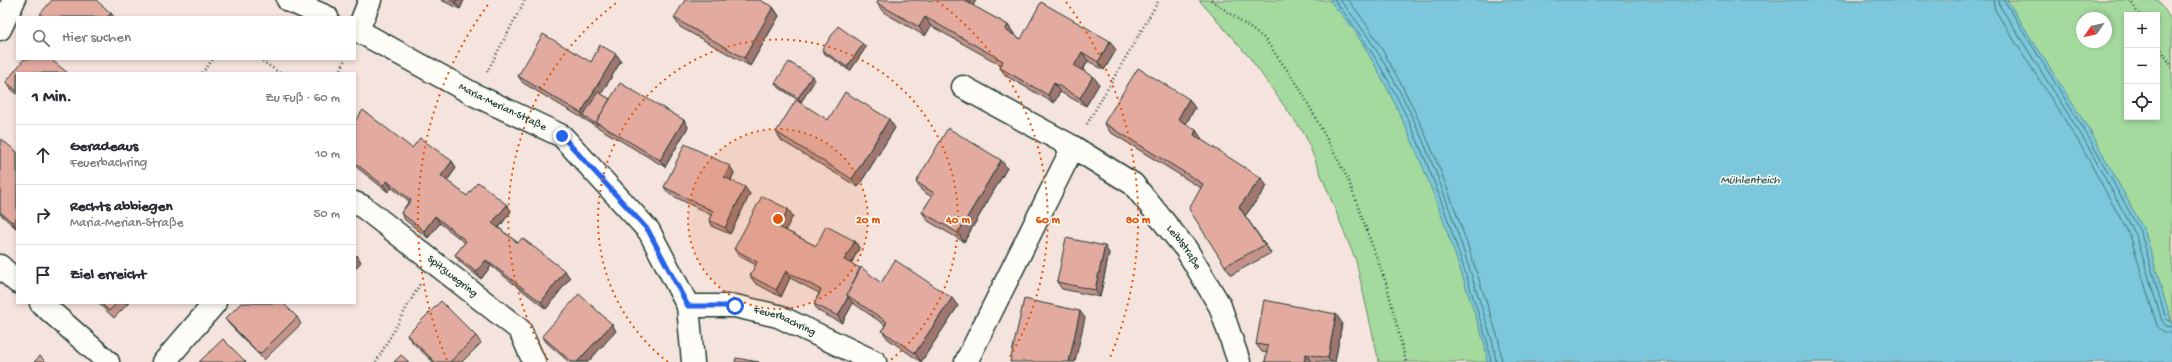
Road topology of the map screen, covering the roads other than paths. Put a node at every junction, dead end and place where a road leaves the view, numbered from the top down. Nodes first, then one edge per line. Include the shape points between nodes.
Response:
1 (14, 0) edge
2 (288, 0) edge
3 (370, 0) edge
4 (325, 16) edge
5 (0, 29) edge
6 (356, 30) edge
7 (963, 88) dead end
8 (1074, 147) junction
9 (356, 203) edge
10 (0, 266) edge
11 (16, 281) edge
12 (42, 304) edge
13 (214, 304) edge
14 (688, 306) junction
15 (108, 362) edge
16 (164, 362) edge
17 (534, 362) edge
18 (693, 362) edge
19 (875, 362) edge
20 (966, 362) edge
21 (1239, 362) edge

1 - 5 street
2 - 4 street
3 - 6 street
6 - 14 street, Maria-Merian-Straße via 475,95 562,136 648,230
7 - 8 street, Leiblstraße
8 - 20 street
8 - 21 street, Leiblstraße via 1133,184 1186,249 1220,306
9 - 17 street, Spitzwegring via 520,330
10 - 11 street
12 - 15 street
13 - 16 street
14 - 18 street, Maria-Merian-Straße
14 - 19 street, Feuerbachring via 735,306 778,316

